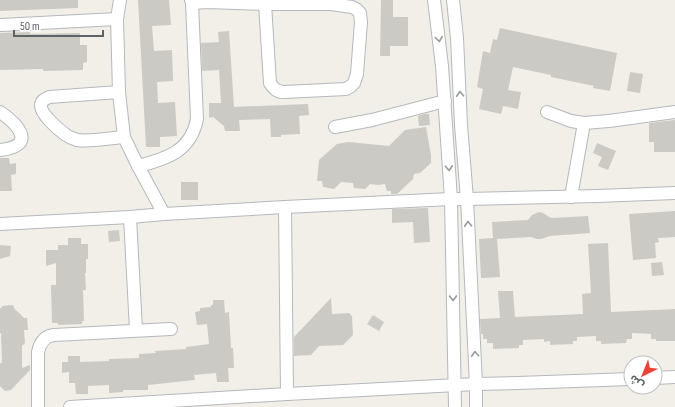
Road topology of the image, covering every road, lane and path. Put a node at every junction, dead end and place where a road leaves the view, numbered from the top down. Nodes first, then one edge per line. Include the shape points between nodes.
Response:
1 (120, 0) edge
2 (434, 0) edge
3 (453, 0) edge
4 (192, 2) edge
5 (265, 4) junction
6 (118, 19) junction
7 (1, 25) edge
8 (119, 92) junction
9 (445, 101) junction
10 (0, 112) edge
11 (547, 112) dead end
12 (675, 112) edge
13 (584, 123) junction
14 (335, 127) dead end
15 (124, 137) junction
16 (0, 150) edge
17 (138, 166) junction
18 (675, 193) edge
19 (570, 196) junction
20 (451, 199) junction
21 (467, 199) junction
22 (285, 206) junction
23 (164, 214) junction
24 (130, 217) junction
25 (0, 224) edge
26 (171, 329) dead end
27 (136, 330) junction
28 (675, 377) edge
29 (663, 378) edge
30 (623, 379) edge
31 (476, 384) junction
32 (455, 386) junction
33 (288, 394) junction
34 (38, 407) edge
35 (70, 407) edge
36 (455, 407) edge
37 (476, 407) edge

1 - 6 street
2 -> 9 street
21 -> 3 street
4 - 5 street
4 - 17 street via 197,119 195,129 189,140 175,153 156,162
5 - 5 street via 270,83 273,88 284,92 346,89 354,84 361,22 360,13 356,9 332,4
6 - 7 street
6 - 8 street
8 - 15 street
8 - 15 street via 49,97 40,106 46,117 67,136 76,140
9 - 14 street
9 -> 20 street
10 - 16 street via 9,118 22,135 22,139 12,148
11 - 13 street
12 - 13 street
13 - 19 street
15 - 17 street
17 - 23 street
18 - 19 street
19 - 21 street
20 - 21 street
20 - 22 street
20 -> 32 street
31 -> 21 street
22 - 23 street
22 - 33 street
23 - 24 street
24 - 25 street
24 - 27 street
26 - 27 street
27 - 34 street via 46,337 38,352
28 - 29 street
30 - 31 street
31 - 32 street
31 - 37 street
32 - 33 street
32 - 36 street
33 - 35 street

